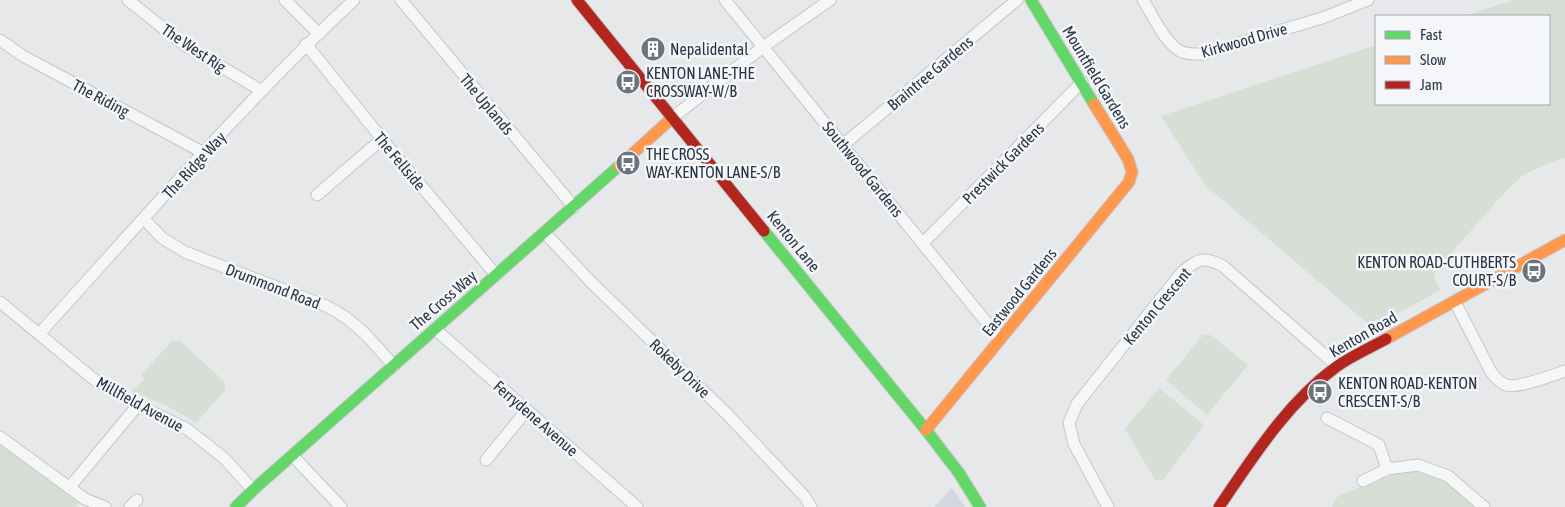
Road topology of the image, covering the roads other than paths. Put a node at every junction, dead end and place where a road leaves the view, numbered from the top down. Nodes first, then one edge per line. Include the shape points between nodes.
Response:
1 (128, 0) edge
2 (285, 0) edge
3 (354, 0) edge
4 (401, 0) edge
5 (577, 0) edge
6 (725, 0) edge
7 (830, 0) edge
8 (1017, 0) edge
9 (1030, 0) edge
10 (1143, 0) edge
11 (1365, 1) edge
12 (318, 33) junction
13 (0, 40) edge
14 (306, 44) junction
15 (763, 47) junction
16 (1082, 82) junction
17 (262, 91) junction
18 (672, 118) junction
19 (382, 140) junction
20 (843, 145) junction
21 (204, 153) junction
22 (1132, 172) joint
23 (317, 196) dead end
24 (574, 207) junction
25 (144, 219) junction
26 (545, 232) junction
27 (1565, 240) edge
28 (923, 243) junction
29 (496, 275) junction
30 (0, 302) edge
31 (1454, 302) junction
32 (435, 329) junction
33 (39, 334) junction
34 (1000, 339) junction
35 (394, 366) junction
36 (1337, 366) junction
37 (1565, 371) edge
38 (138, 405) junction
39 (527, 410) junction
40 (1327, 418) dead end
41 (926, 430) junction
42 (0, 437) edge
43 (292, 455) junction
44 (486, 460) dead end
45 (1387, 469) junction
46 (1363, 481) dead end
47 (69, 488) junction
48 (252, 490) junction
49 (105, 507) edge
50 (236, 507) edge
51 (341, 507) edge
52 (637, 507) edge
53 (811, 507) edge
54 (980, 507) edge
55 (1108, 507) edge
56 (1219, 507) edge
57 (1484, 507) edge

1 - 17 street, The West Rig via 183,44
2 - 12 street
3 - 12 street, The Ridge Way
4 - 24 street, The Uplands
5 - 18 street, Kenton Lane
6 - 15 street, Southwood Gardens
7 - 15 street
8 - 20 street, Braintree Gardens
9 - 16 street, Mountfield Gardens
10 - 11 street, Kirkwood Drive via 1169,42 1179,51 1190,54 1203,54 1325,17
12 - 14 street, The Ridge Way
13 - 21 street, The Riding via 23,56
14 - 17 street, The Ridge Way
14 - 19 street, The Fellside
15 - 18 street
15 - 20 street, Southwood Gardens
16 - 22 street, Mountfield Gardens via 1128,159
16 - 28 street, Prestwick Gardens
17 - 21 street, The Ridge Way
18 - 24 street, The Cross Way
18 - 41 street, Kenton Lane
19 - 23 street
19 - 29 street, The Fellside
20 - 28 street, Southwood Gardens
21 - 25 street, The Ridge Way
22 - 34 street, Eastwood Gardens via 1130,182
24 - 26 street, The Cross Way
25 - 33 street, The Ridge Way
25 - 35 street, Drummond Road via 162,238 185,252 345,316 360,327
26 - 29 street, The Cross Way
26 - 53 street, Rokeby Drive via 591,282 727,414
27 - 31 street, Kenton Road
28 - 34 street, Southwood Gardens
29 - 32 street, The Cross Way
30 - 33 street, Millfield Avenue
31 - 36 street, Kenton Road
31 - 37 street via 1491,372 1506,385 1513,386
32 - 35 street, The Cross Way
32 - 39 street, Ferrydene Avenue
33 - 38 street, Millfield Avenue via 96,381
34 - 41 street, Eastwood Gardens
35 - 43 street, The Cross Way
36 - 55 street, Kenton Crescent via 1223,266 1210,260 1195,262 1182,272 1077,404 1069,423 1074,444
36 - 56 street, Kenton Road via 1290,409
38 - 47 street
38 - 48 street, Millfield Avenue via 187,429 224,458
39 - 44 street
39 - 52 street, Ferrydene Avenue
40 - 45 street via 1379,445
41 - 54 street, Kenton Lane
42 - 47 street
43 - 48 street, The Cross Way
43 - 51 street
45 - 46 street
45 - 57 street via 1418,465 1448,476
47 - 49 street
48 - 50 street, The Cross Way

